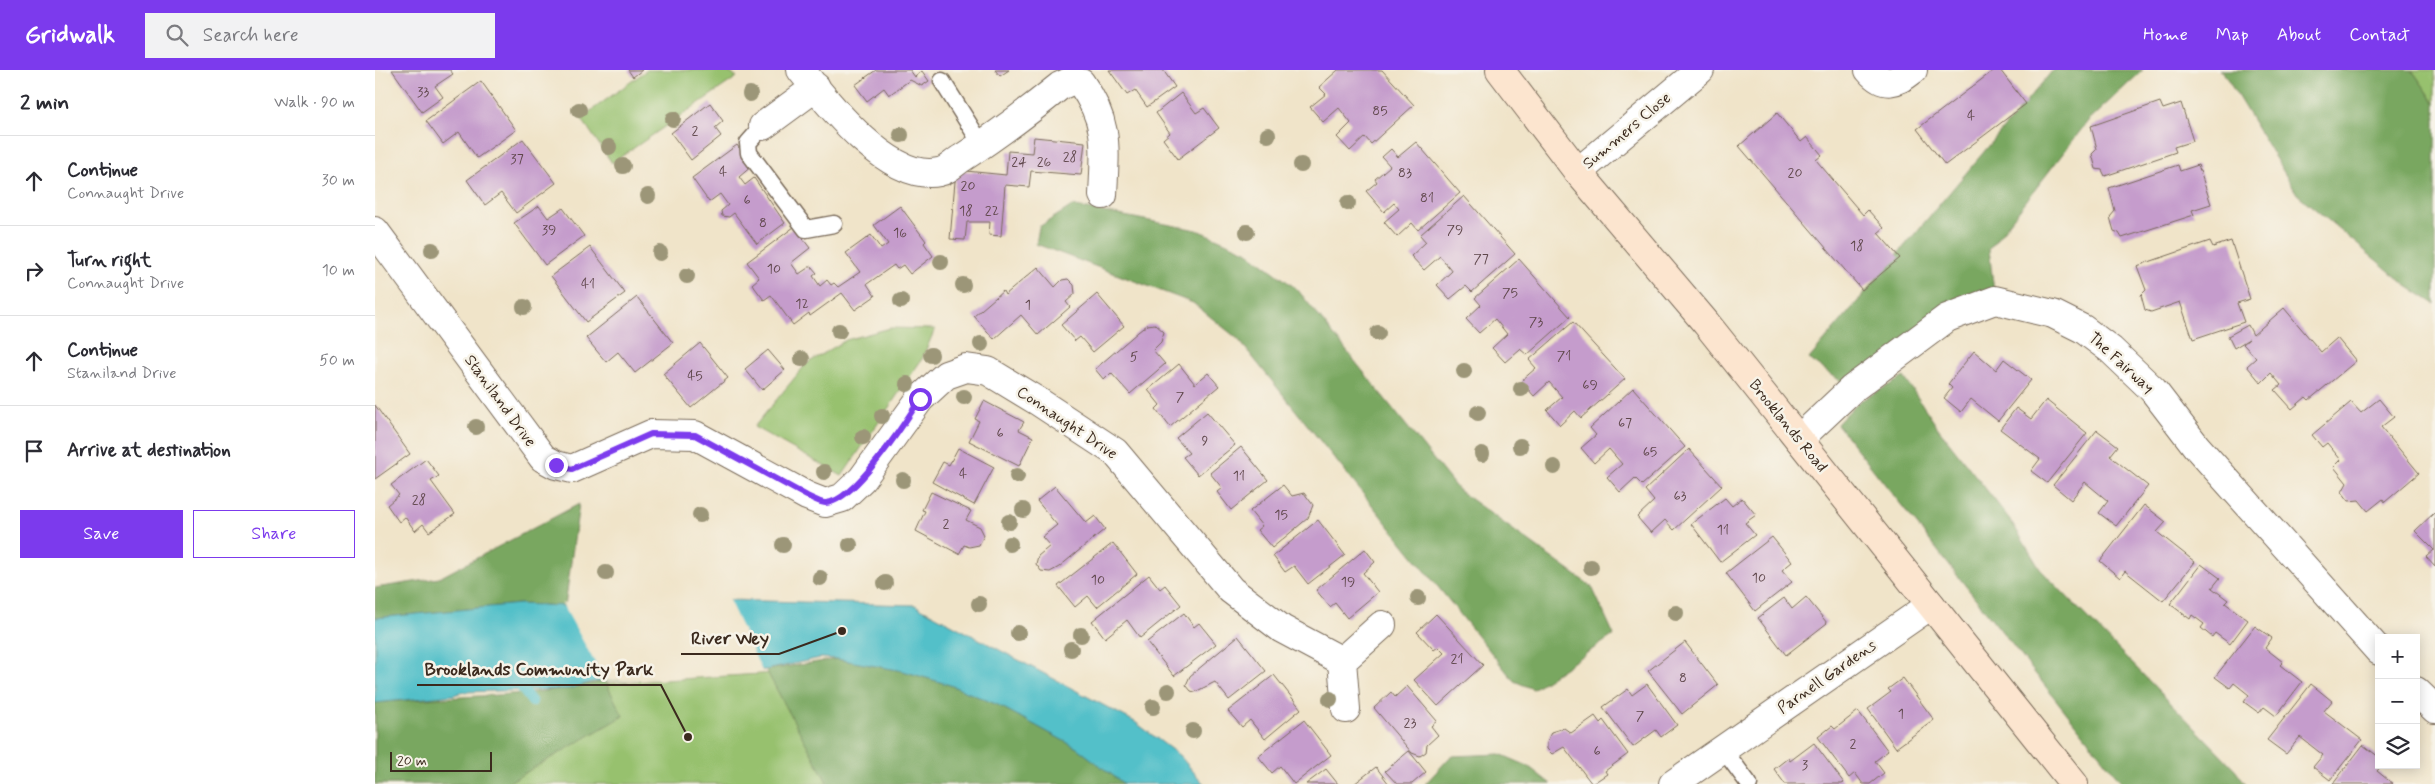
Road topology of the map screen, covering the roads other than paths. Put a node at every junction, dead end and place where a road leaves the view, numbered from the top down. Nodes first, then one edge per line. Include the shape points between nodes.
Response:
1 (1500, 70) edge
2 (1700, 70) edge
3 (1869, 70) edge
4 (1913, 70) edge
5 (808, 78) edge
6 (942, 81) dead end
7 (763, 126) joint
8 (982, 145) junction
9 (1578, 172) junction
10 (1103, 195) dead end
11 (834, 224) dead end
12 (375, 230) edge
13 (1799, 439) junction
14 (781, 481) joint
15 (1931, 605) junction
16 (1382, 625) dead end
17 (2375, 647) edge
18 (1342, 661) junction
19 (2420, 695) edge
20 (1346, 709) dead end
21 (2435, 709) edge
22 (1723, 750) junction
23 (1673, 784) edge
24 (1749, 784) edge
25 (2074, 784) edge

1 - 9 main road, Brooklands Road
2 - 9 street, Summers Close
3 - 4 street via 1875,78 1886,82 1899,81
5 - 7 street
5 - 8 street via 863,140 904,168 940,172
6 - 8 lane
7 - 11 lane via 748,143 749,153 806,229
8 - 10 street via 1059,86 1071,81 1081,84 1102,120 1105,139
9 - 13 main road, Brooklands Road
12 - 14 street, Staniland Drive via 543,458 572,469 651,434 695,435
13 - 15 main road, Brooklands Road
13 - 17 street, The Fairway via 1852,389 1947,318 1995,300 2053,314 2083,329 2111,350 2153,390 2196,446
14 - 18 street, Connaught Drive via 825,503 842,498 862,479 920,399 946,375 966,368 988,371 1115,452 1231,590 1282,628
15 - 22 street, Parnell Gardens
15 - 25 main road, Brooklands Road
16 - 18 street
18 - 20 street
19 - 21 street
22 - 23 street, Parnell Gardens
22 - 24 lane

